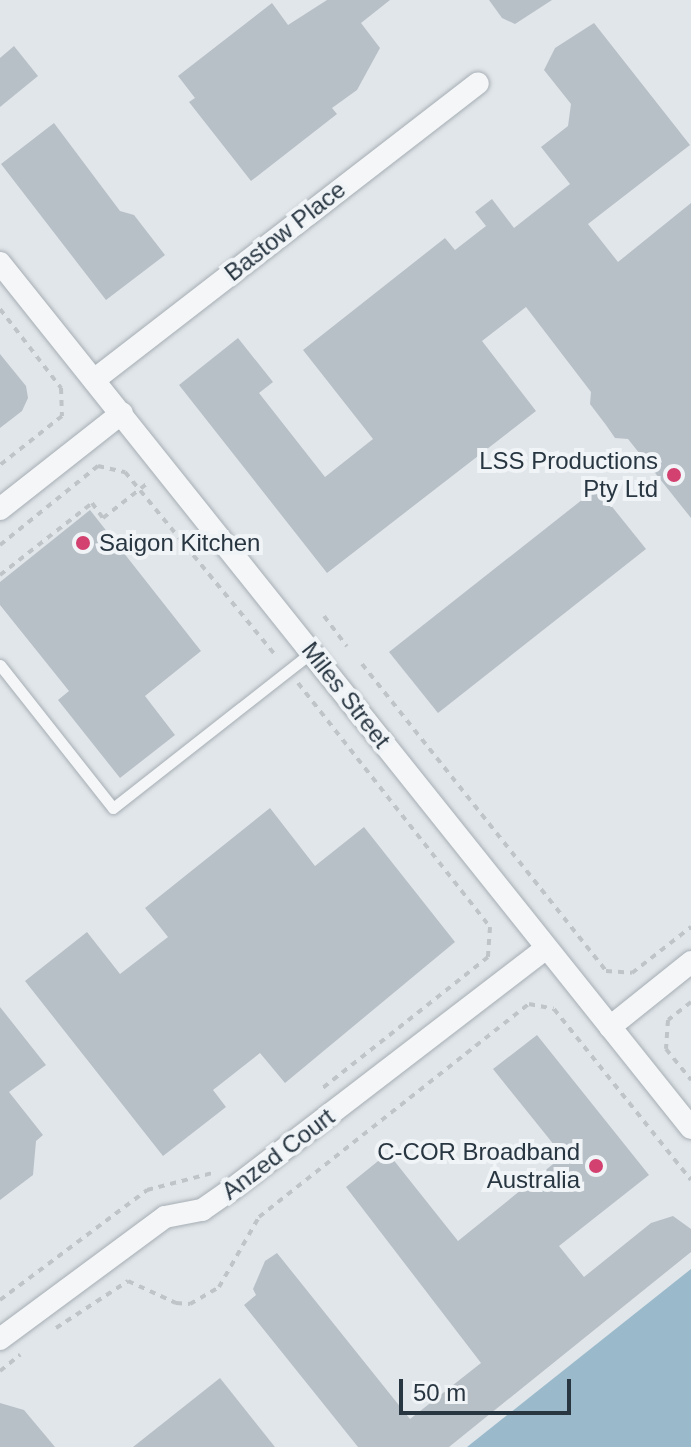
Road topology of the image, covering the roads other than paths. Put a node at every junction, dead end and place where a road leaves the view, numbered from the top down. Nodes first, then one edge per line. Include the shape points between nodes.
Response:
1 (478, 83) dead end
2 (0, 263) edge
3 (94, 380) junction
4 (122, 413) junction
5 (0, 509) edge
6 (312, 652) junction
7 (0, 665) edge
8 (546, 948) junction
9 (691, 962) edge
10 (610, 1027) junction
11 (691, 1128) edge
12 (0, 1339) edge

1 - 3 street, Bastow Place
2 - 3 street, Miles Street
3 - 4 street, Miles Street
4 - 5 street
4 - 6 street, Miles Street
6 - 7 lane via 113,808
6 - 8 street, Miles Street
8 - 10 street, Miles Street
8 - 12 street, Anzed Court via 231,1190 202,1210 165,1217
9 - 10 street
10 - 11 street, Miles Street

